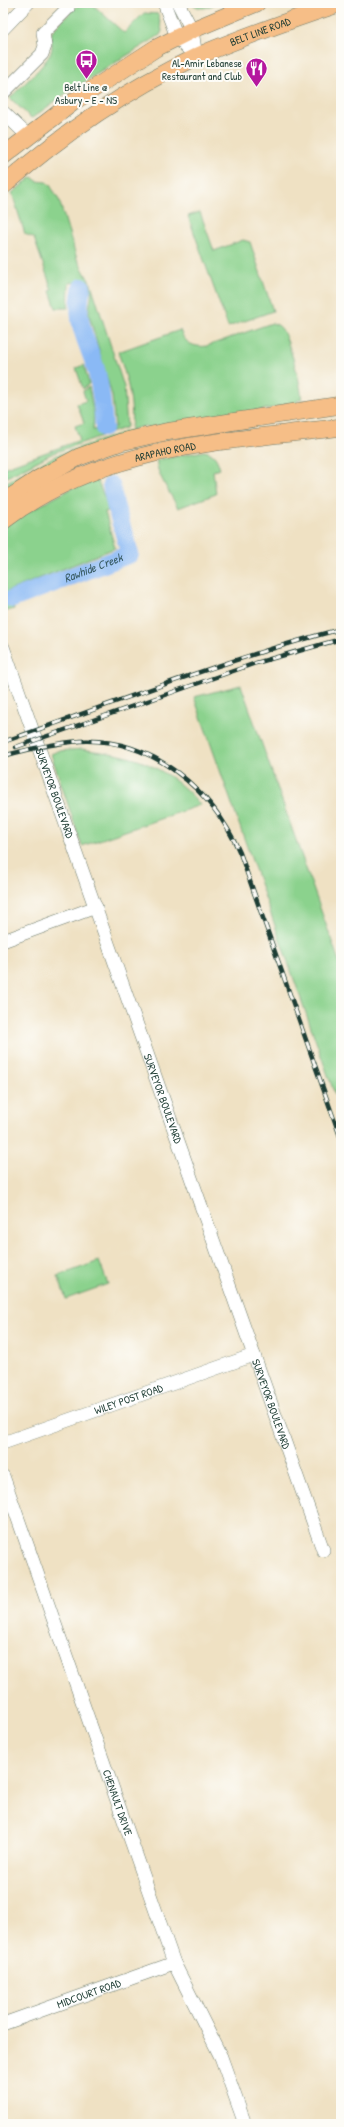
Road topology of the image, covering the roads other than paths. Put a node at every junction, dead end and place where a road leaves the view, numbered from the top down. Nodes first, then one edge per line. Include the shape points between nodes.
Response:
1 (28, 3) edge
2 (66, 3) edge
3 (164, 3) edge
4 (178, 3) edge
5 (257, 3) edge
6 (341, 3) edge
7 (3, 29) edge
8 (185, 34) junction
9 (196, 57) junction
10 (3, 93) edge
11 (3, 112) edge
12 (28, 136) junction
13 (3, 156) edge
14 (3, 186) edge
15 (341, 405) edge
16 (341, 427) edge
17 (3, 502) edge
18 (3, 521) edge
19 (3, 647) edge
20 (96, 908) junction
21 (3, 941) edge
22 (254, 1355) junction
23 (3, 1443) edge
24 (3, 1476) edge
25 (323, 1550) dead end
26 (174, 1963) junction
27 (3, 2024) edge
28 (245, 2124) edge

1 - 7 street
2 - 10 street via 68,8 43,33 42,54
3 - 8 street
4 - 8 street
5 - 8 main road
6 - 9 main road, BELT LINE ROAD via 265,29
8 - 9 street
8 - 12 main road via 156,48 76,100
9 - 14 main road, BELT LINE ROAD via 86,120
11 - 12 street
12 - 13 main road
15 - 17 main road, ARAPAHO ROAD via 165,432 121,442 79,457
16 - 18 main road, ARAPAHO ROAD via 148,453 68,481
19 - 20 street, SURVEYOR BOULEVARD
20 - 21 street
20 - 22 street, SURVEYOR BOULEVARD
22 - 23 street, WILEY POST ROAD
22 - 25 street, SURVEYOR BOULEVARD
24 - 26 street, CHENAULT DRIVE
26 - 27 street, MIDCOURT ROAD
26 - 28 street, CHENAULT DRIVE via 221,2057

